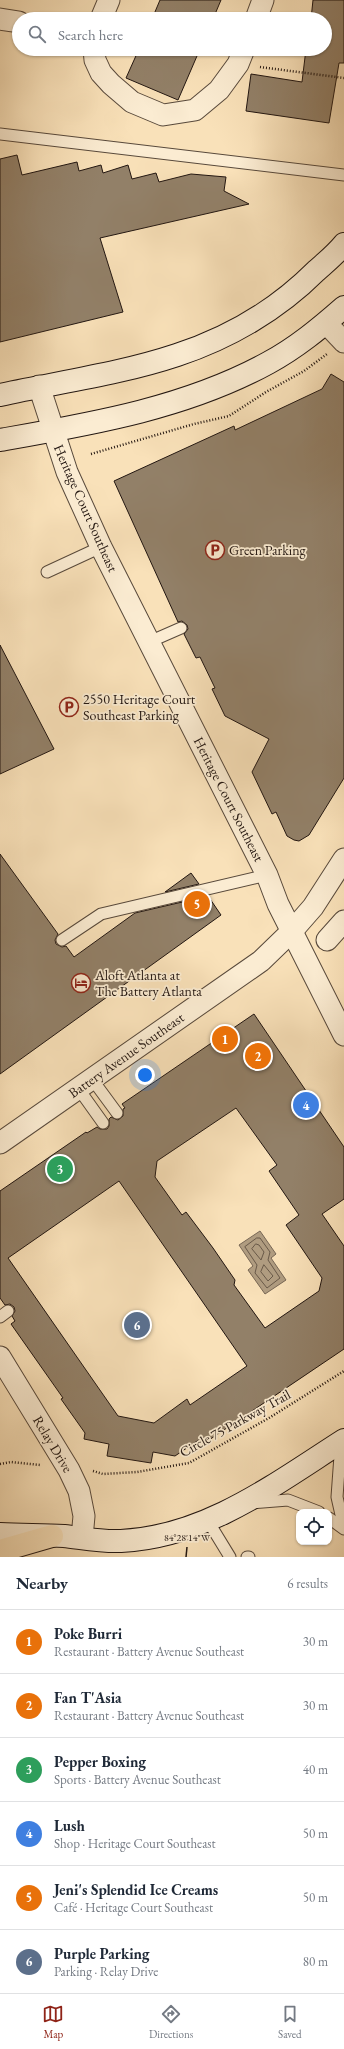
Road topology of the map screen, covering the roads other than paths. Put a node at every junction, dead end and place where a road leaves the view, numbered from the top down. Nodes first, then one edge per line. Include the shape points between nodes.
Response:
1 (109, 0) edge
2 (263, 0) edge
3 (104, 12) edge
4 (259, 12) edge
5 (0, 19) edge
6 (12, 21) edge
7 (95, 56) edge
8 (241, 57) edge
9 (0, 134) edge
10 (344, 175) edge
11 (344, 244) edge
12 (344, 307) edge
13 (326, 323) junction
14 (344, 342) edge
15 (39, 386) junction
16 (0, 394) edge
17 (52, 430) junction
18 (0, 440) edge
19 (101, 547) junction
20 (47, 572) dead end
21 (181, 628) dead end
22 (149, 642) junction
23 (344, 859) edge
24 (267, 875) junction
25 (344, 921) edge
26 (292, 932) junction
27 (62, 940) dead end
28 (327, 940) dead end
29 (344, 1035) edge
30 (85, 1084) junction
31 (117, 1113) dead end
32 (103, 1123) dead end
33 (0, 1143) edge
34 (0, 1357) edge
35 (343, 1441) edge
36 (243, 1504) junction
37 (311, 1509) edge
38 (332, 1520) edge
39 (208, 1521) junction
40 (344, 1528) edge
41 (0, 1534) edge
42 (52, 1536) junction
43 (82, 1538) junction
44 (0, 1551) edge
45 (230, 1557) edge

1 - 3 street
2 - 4 street
5 - 6 street
7 - 8 street via 101,73 111,84 132,102 163,115 195,110 219,90
9 - 10 lane
11 - 15 main road via 304,283 265,314 216,340 177,355
12 - 13 main road
13 - 14 street
13 - 17 main road via 269,363 221,386 172,403
15 - 16 main road
15 - 17 street, Heritage Court Southeast
17 - 18 main road
17 - 19 street, Heritage Court Southeast via 67,472
19 - 20 lane
19 - 22 street, Heritage Court Southeast
21 - 22 lane
22 - 24 street, Heritage Court Southeast
23 - 26 street, Battery Avenue Southeast via 321,896
24 - 26 street, Heritage Court Southeast
24 - 27 lane via 101,914
25 - 28 street
26 - 29 street, Heritage Court Southeast
26 - 30 street, Battery Avenue Southeast via 260,962
30 - 31 lane
30 - 32 lane
30 - 33 street, Battery Avenue Southeast
34 - 43 street, Relay Drive via 69,1470 79,1491 84,1516
35 - 36 main road
35 - 40 lane via 337,1497
36 - 37 lane via 288,1500
36 - 39 main road
38 - 40 lane
39 - 43 main road via 186,1530 148,1538 120,1541
39 - 45 lane
41 - 42 main road
42 - 43 main road
42 - 44 highway

